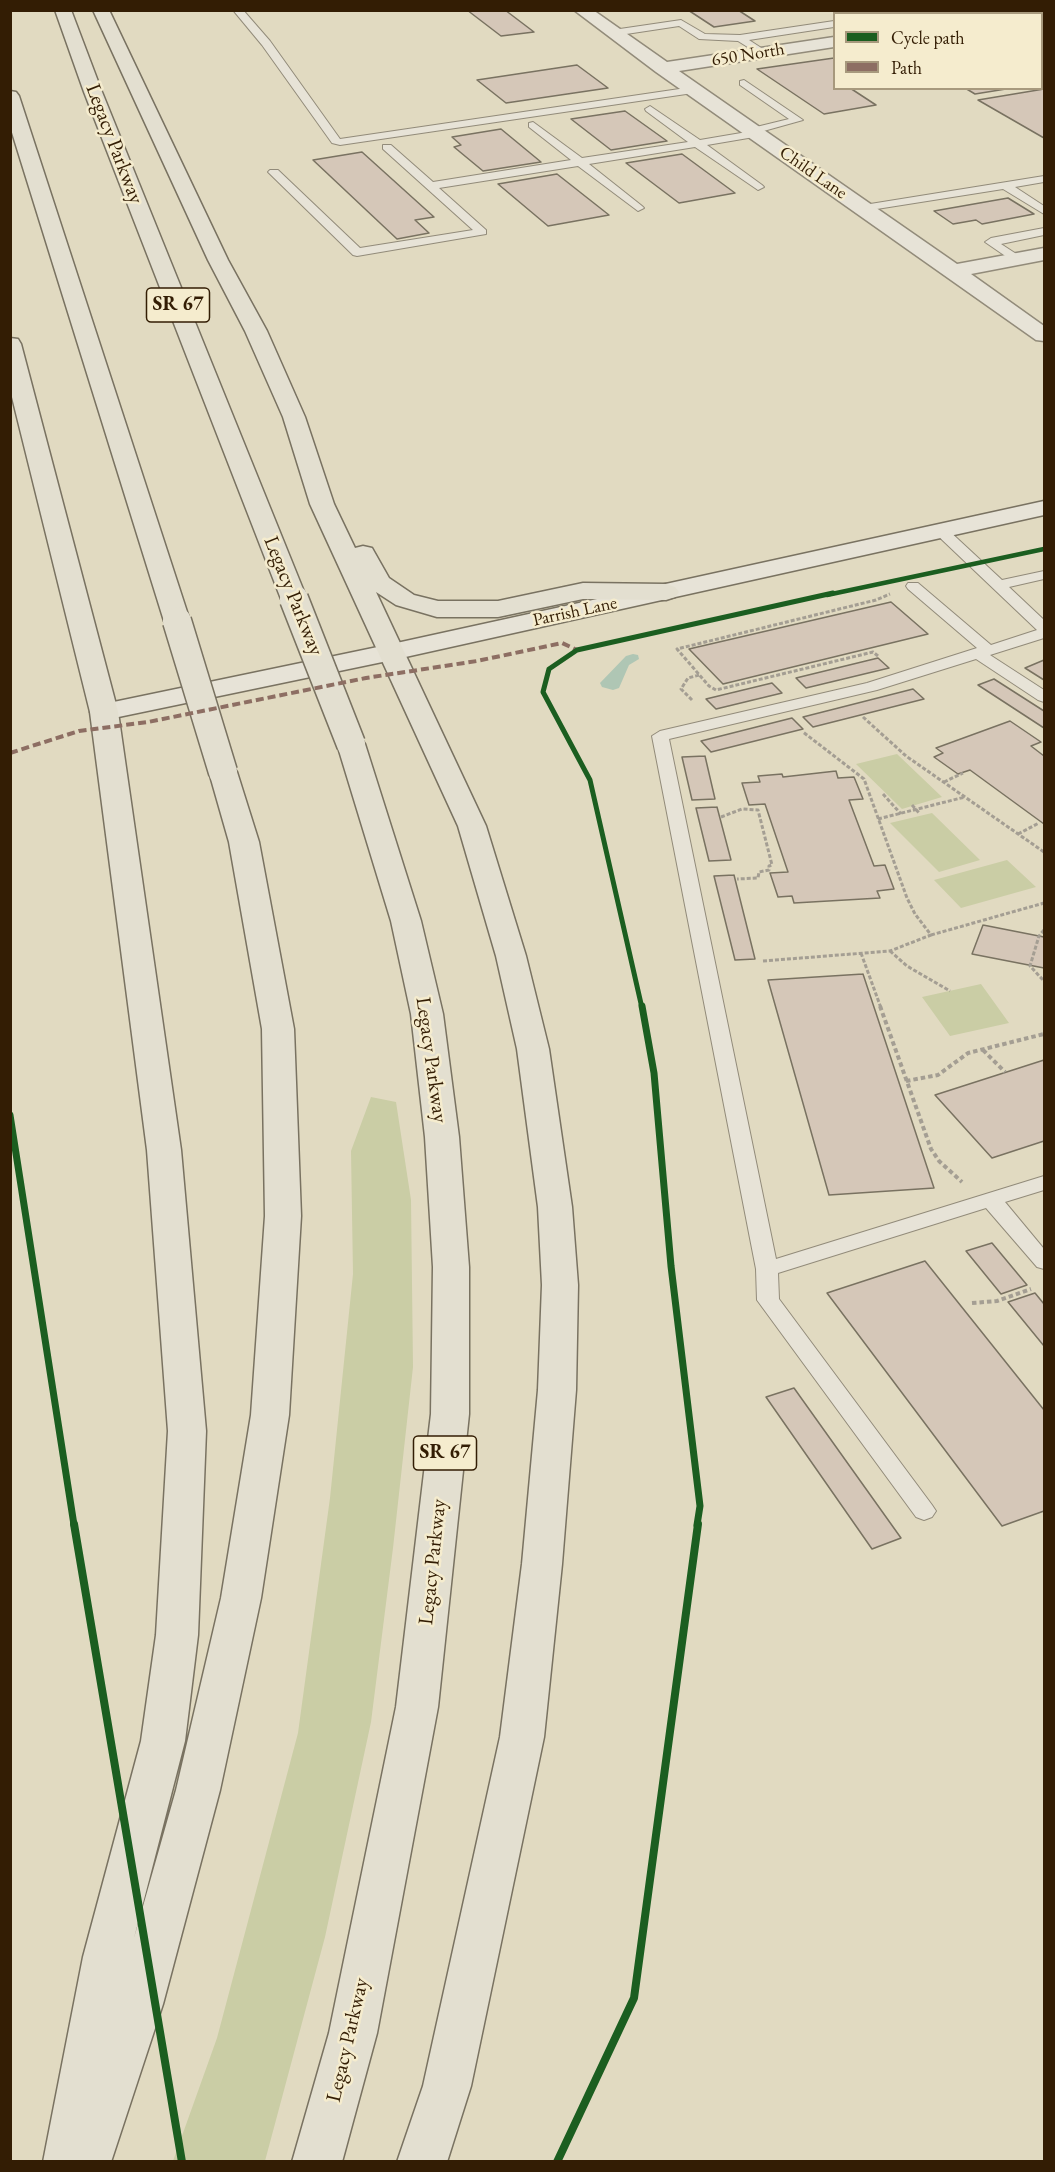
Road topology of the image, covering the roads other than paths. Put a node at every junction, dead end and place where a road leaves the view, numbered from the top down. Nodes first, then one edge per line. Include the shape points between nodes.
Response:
1 (63, 10) edge
2 (101, 10) edge
3 (237, 10) edge
4 (582, 10) edge
5 (833, 24) edge
6 (613, 33) junction
7 (740, 38) junction
8 (833, 42) edge
9 (762, 53) junction
10 (662, 68) junction
11 (744, 83) dead end
12 (693, 90) junction
13 (10, 96) edge
14 (650, 109) dead end
15 (533, 125) dead end
16 (754, 132) junction
17 (697, 143) junction
18 (387, 147) dead end
19 (579, 162) junction
20 (274, 172) dead end
21 (1044, 179) edge
22 (1004, 185) junction
23 (430, 186) junction
24 (758, 187) dead end
25 (638, 208) dead end
26 (864, 208) junction
27 (1044, 211) edge
28 (1044, 232) edge
29 (1044, 254) edge
30 (1017, 260) junction
31 (955, 272) junction
32 (1044, 335) edge
33 (10, 344) edge
34 (294, 417) junction
35 (1044, 508) edge
36 (941, 531) junction
37 (1044, 574) edge
38 (999, 585) junction
39 (906, 588) road end
40 (666, 592) junction
41 (365, 595) junction
42 (555, 616) junction
43 (1043, 626) edge
44 (982, 651) junction
45 (392, 652) junction
46 (1044, 697) edge
47 (104, 712) junction
48 (1044, 1184) edge
49 (991, 1200) junction
50 (1044, 1262) edge
51 (766, 1269) junction
52 (924, 1511) dead end
53 (68, 2162) edge
54 (86, 2162) edge
55 (317, 2162) edge
56 (422, 2162) edge

1 - 55 highway, Legacy Parkway / SR 67, bridge via 351,744 406,921 426,1014 442,1137 451,1268 450,1414 417,1707 353,2033
2 - 34 highway
3 - 12 lane via 340,142
4 - 6 street, Child Lane
5 - 7 lane
6 - 7 lane via 676,20 703,37
6 - 10 street, Child Lane
7 - 9 lane
8 - 9 street, 650 North
9 - 10 street, 650 North
10 - 12 street, Child Lane
11 - 16 lane via 798,120
12 - 16 street, Child Lane
13 - 54 highway, bridge via 244,842 278,1029 283,1216 270,1415 241,1598 198,1790 139,2004
14 - 17 lane
15 - 19 lane
16 - 17 lane
16 - 26 street, Child Lane
17 - 19 lane
17 - 24 lane
18 - 23 lane
19 - 23 lane
19 - 25 lane
20 - 23 lane via 357,252 482,232
21 - 22 lane
22 - 26 lane
22 - 27 lane
26 - 31 street, Child Lane
28 - 30 lane via 991,242
29 - 30 street
30 - 31 street
31 - 32 street, Child Lane
33 - 47 highway
34 - 40 highway via 379,583 405,600 437,609 498,609 583,591
34 - 41 highway via 322,504
35 - 36 street, Parrish Lane
36 - 38 lane
36 - 40 street, Parrish Lane
37 - 38 lane
38 - 43 lane
39 - 44 lane
40 - 42 street, Parrish Lane
41 - 42 highway via 392,611 441,622
41 - 45 highway
42 - 45 street, Parrish Lane
43 - 44 lane
44 - 46 lane
44 - 51 lane via 871,687 660,736
45 - 47 street, Parrish Lane
45 - 56 highway via 472,826 511,956 533,1049 555,1207 560,1285 557,1390 522,1737 447,2086
47 - 53 highway via 164,1150 187,1431 177,1635 163,1741 106,1956
48 - 49 lane
49 - 50 lane
49 - 51 lane
51 - 52 lane via 768,1300

